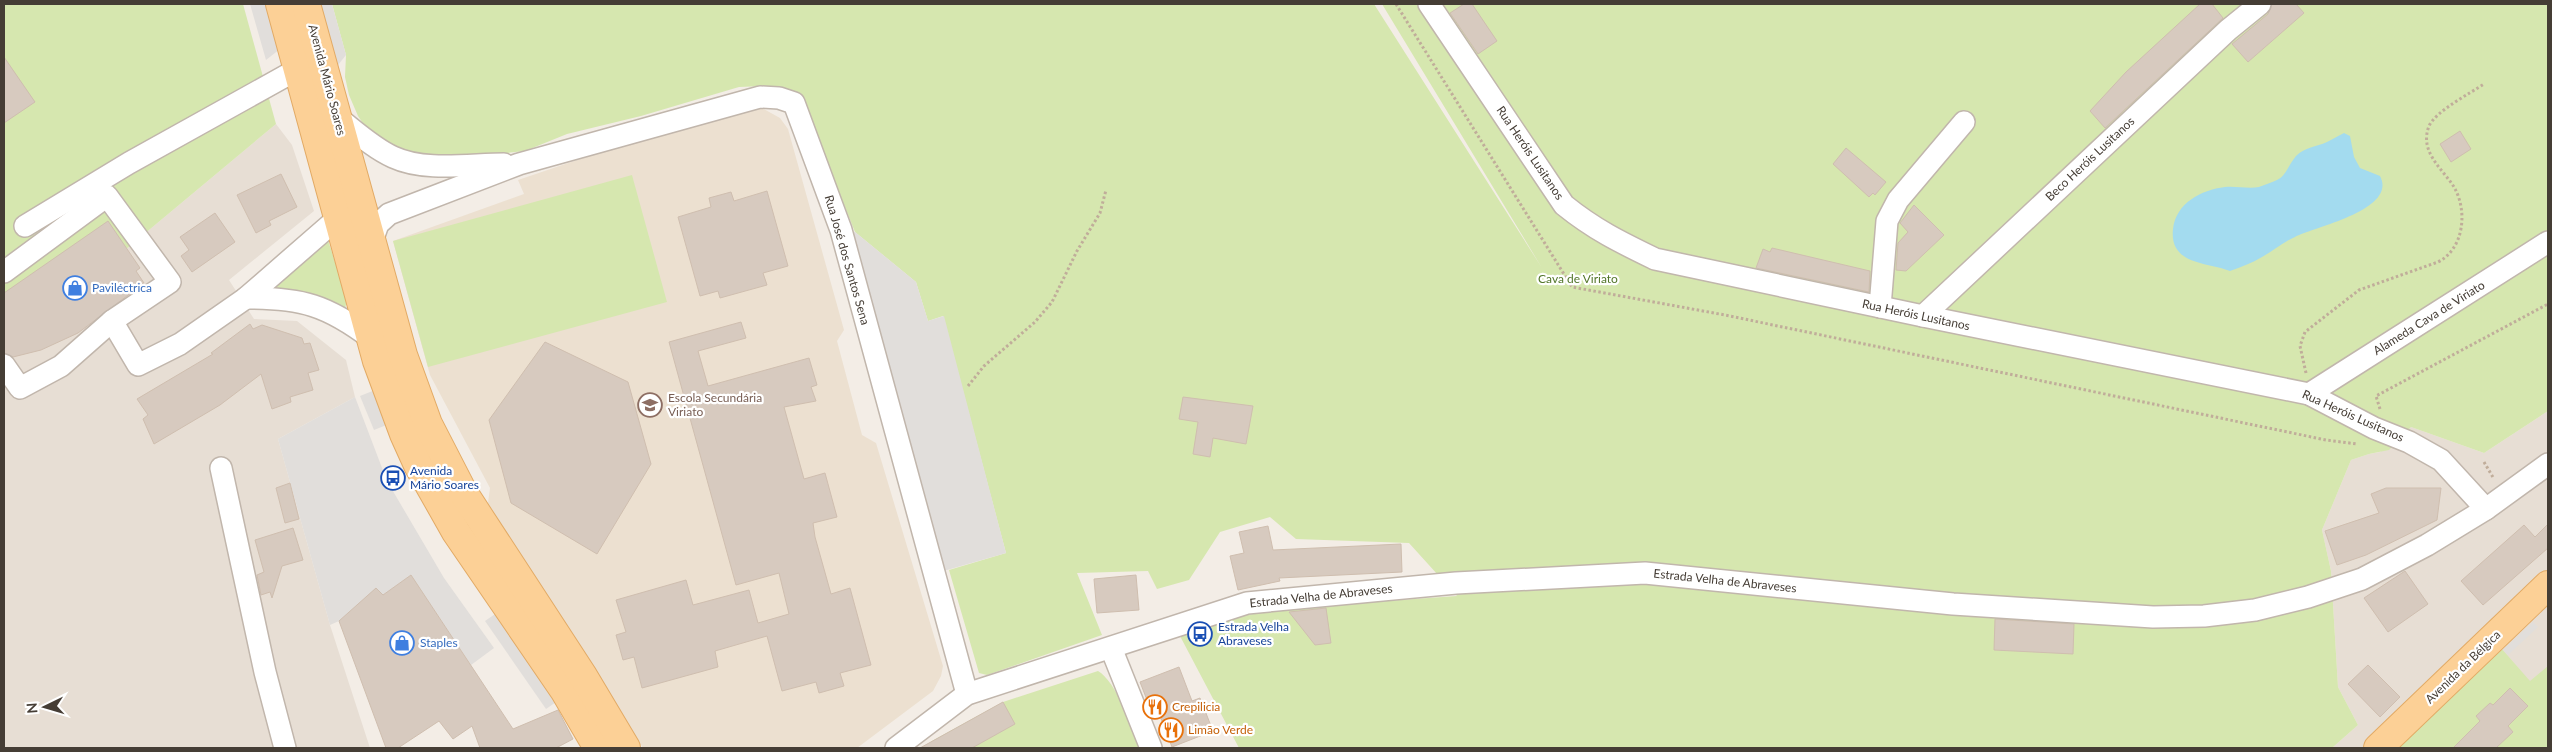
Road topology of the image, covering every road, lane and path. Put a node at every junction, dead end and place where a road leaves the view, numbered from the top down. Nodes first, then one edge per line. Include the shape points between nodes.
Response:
1 (280, 4) edge
2 (306, 4) edge
3 (1429, 4) edge
4 (2260, 4) edge
5 (298, 69) junction
6 (2484, 84) dead end
7 (337, 117) junction
8 (1964, 122) dead end
9 (519, 164) junction
10 (1106, 190) dead end
11 (338, 218) junction
12 (25, 226) dead end
13 (2548, 242) edge
14 (371, 244) junction
15 (4, 272) edge
16 (246, 298) junction
17 (1880, 307) junction
18 (1923, 316) junction
19 (116, 328) junction
20 (372, 339) junction
21 (4, 365) edge
22 (968, 386) dead end
23 (2309, 394) junction
24 (2548, 464) edge
25 (221, 468) dead end
26 (2486, 509) junction
27 (2548, 585) edge
28 (1110, 648) junction
29 (967, 694) junction
30 (285, 748) edge
31 (598, 748) edge
32 (626, 748) edge
33 (896, 748) edge
34 (1151, 748) edge
35 (2378, 748) edge

1 - 5 main road, Avenida Mário Soares
2 - 7 main road, Avenida Mário Soares
3 - 17 street, Rua Heróis Lusitanos via 1564,205 1589,226 1655,258
4 - 18 street, Beco Heróis Lusitanos via 2228,30
5 - 11 main road, Avenida Mário Soares
5 - 12 street via 129,163
6 - 23 path via 2434,118 2427,135 2426,145 2435,163 2458,196 2461,218 2456,248 2438,262 2359,290 2305,332 2300,346
7 - 9 street, Rua José dos Santos Sena via 380,150 409,162 435,165
7 - 14 main road, Avenida Mário Soares
8 - 17 street via 1898,200 1887,221
9 - 14 street, Rua José dos Santos Sena via 389,214 378,224
9 - 29 street, Rua José dos Santos Sena via 760,97 779,98 794,104 841,230
10 - 22 path via 1100,213 1052,302 1035,322 984,366
11 - 16 street
11 - 20 main road, Avenida Mário Soares
13 - 23 street, Alameda Cava de Viriato
14 - 32 main road, Avenida Mário Soares via 403,356 428,424 463,492
15 - 19 street via 106,196 170,282
16 - 19 street via 180,344 138,365
16 - 20 street via 297,300 310,304 347,320
17 - 18 street, Rua Heróis Lusitanos
18 - 23 street, Rua Heróis Lusitanos
19 - 21 street via 61,366 20,388
20 - 31 main road, Avenida Mário Soares via 404,434 442,508 564,690
23 - 26 street, Rua Heróis Lusitanos via 2442,460
24 - 26 street, Estrada Velha de Abraveses
25 - 30 street via 265,672
26 - 28 street, Estrada Velha de Abraveses via 2362,579 2255,610 2204,616 2153,617 1953,604 1644,573 1456,583 1247,603
27 - 35 main road, Avenida da Bélgica
28 - 29 street, Estrada Velha de Abraveses
28 - 34 street
29 - 33 street, Estrada Velha de Abraveses

